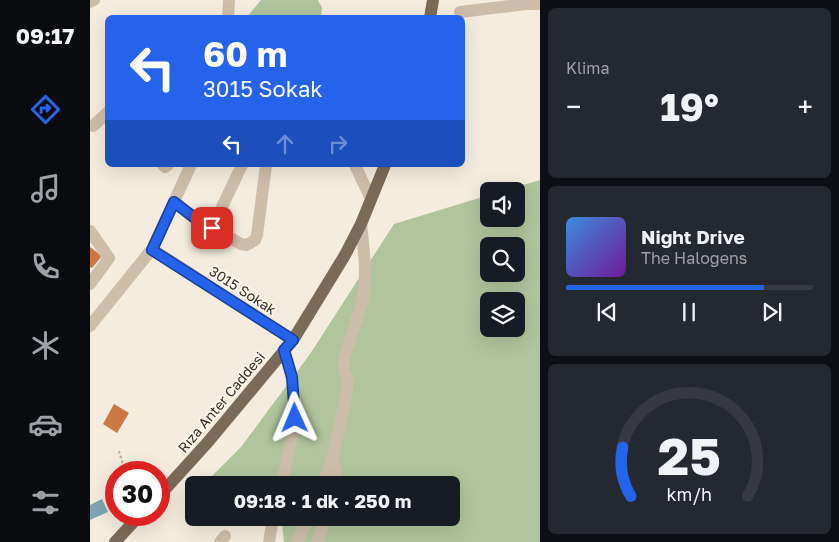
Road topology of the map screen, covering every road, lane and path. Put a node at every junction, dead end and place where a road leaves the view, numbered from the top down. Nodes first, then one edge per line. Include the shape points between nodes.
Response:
1 (94, 0) edge
2 (229, 0) edge
3 (433, 0) edge
4 (90, 2) edge
5 (540, 4) edge
6 (458, 10) edge
7 (228, 15) edge
8 (430, 15) edge
9 (105, 115) edge
10 (93, 126) dead end
11 (188, 167) edge
12 (241, 167) edge
13 (266, 167) edge
14 (356, 167) edge
15 (384, 167) edge
16 (371, 199) junction
17 (174, 202) junction
18 (361, 224) junction
19 (212, 228) junction
20 (90, 231) edge
21 (152, 250) junction
22 (90, 284) edge
23 (90, 326) edge
24 (293, 340) junction
25 (284, 350) junction
26 (119, 451) dead end
27 (122, 461) edge
28 (332, 461) junction
29 (283, 476) edge
30 (326, 476) edge
31 (336, 476) edge
32 (170, 484) edge
33 (129, 526) edge
34 (272, 526) edge
35 (304, 526) edge
36 (323, 526) edge
37 (114, 542) edge
38 (269, 542) edge
39 (296, 542) edge
40 (318, 542) edge

1 - 4 street
2 - 7 street
3 - 8 main road
5 - 6 street
9 - 10 street
11 - 17 street
12 - 19 street
13 - 19 street via 255,240 244,245
14 - 16 street
15 - 16 main road, Rıza Anter Caddesi
16 - 18 main road, Rıza Anter Caddesi
17 - 19 street
17 - 21 street
18 - 24 main road, Rıza Anter Caddesi
18 - 28 street via 365,258 363,300 344,358 348,381
20 - 22 street via 109,258
21 - 23 street
21 - 24 street, 3015 Sokak
24 - 25 main road, Rıza Anter Caddesi
25 - 29 street via 292,377 295,429
25 - 32 main road, Rıza Anter Caddesi
26 - 27 path
28 - 30 street
28 - 31 street via 337,470
33 - 37 main road
34 - 38 street
35 - 39 street
36 - 40 street

